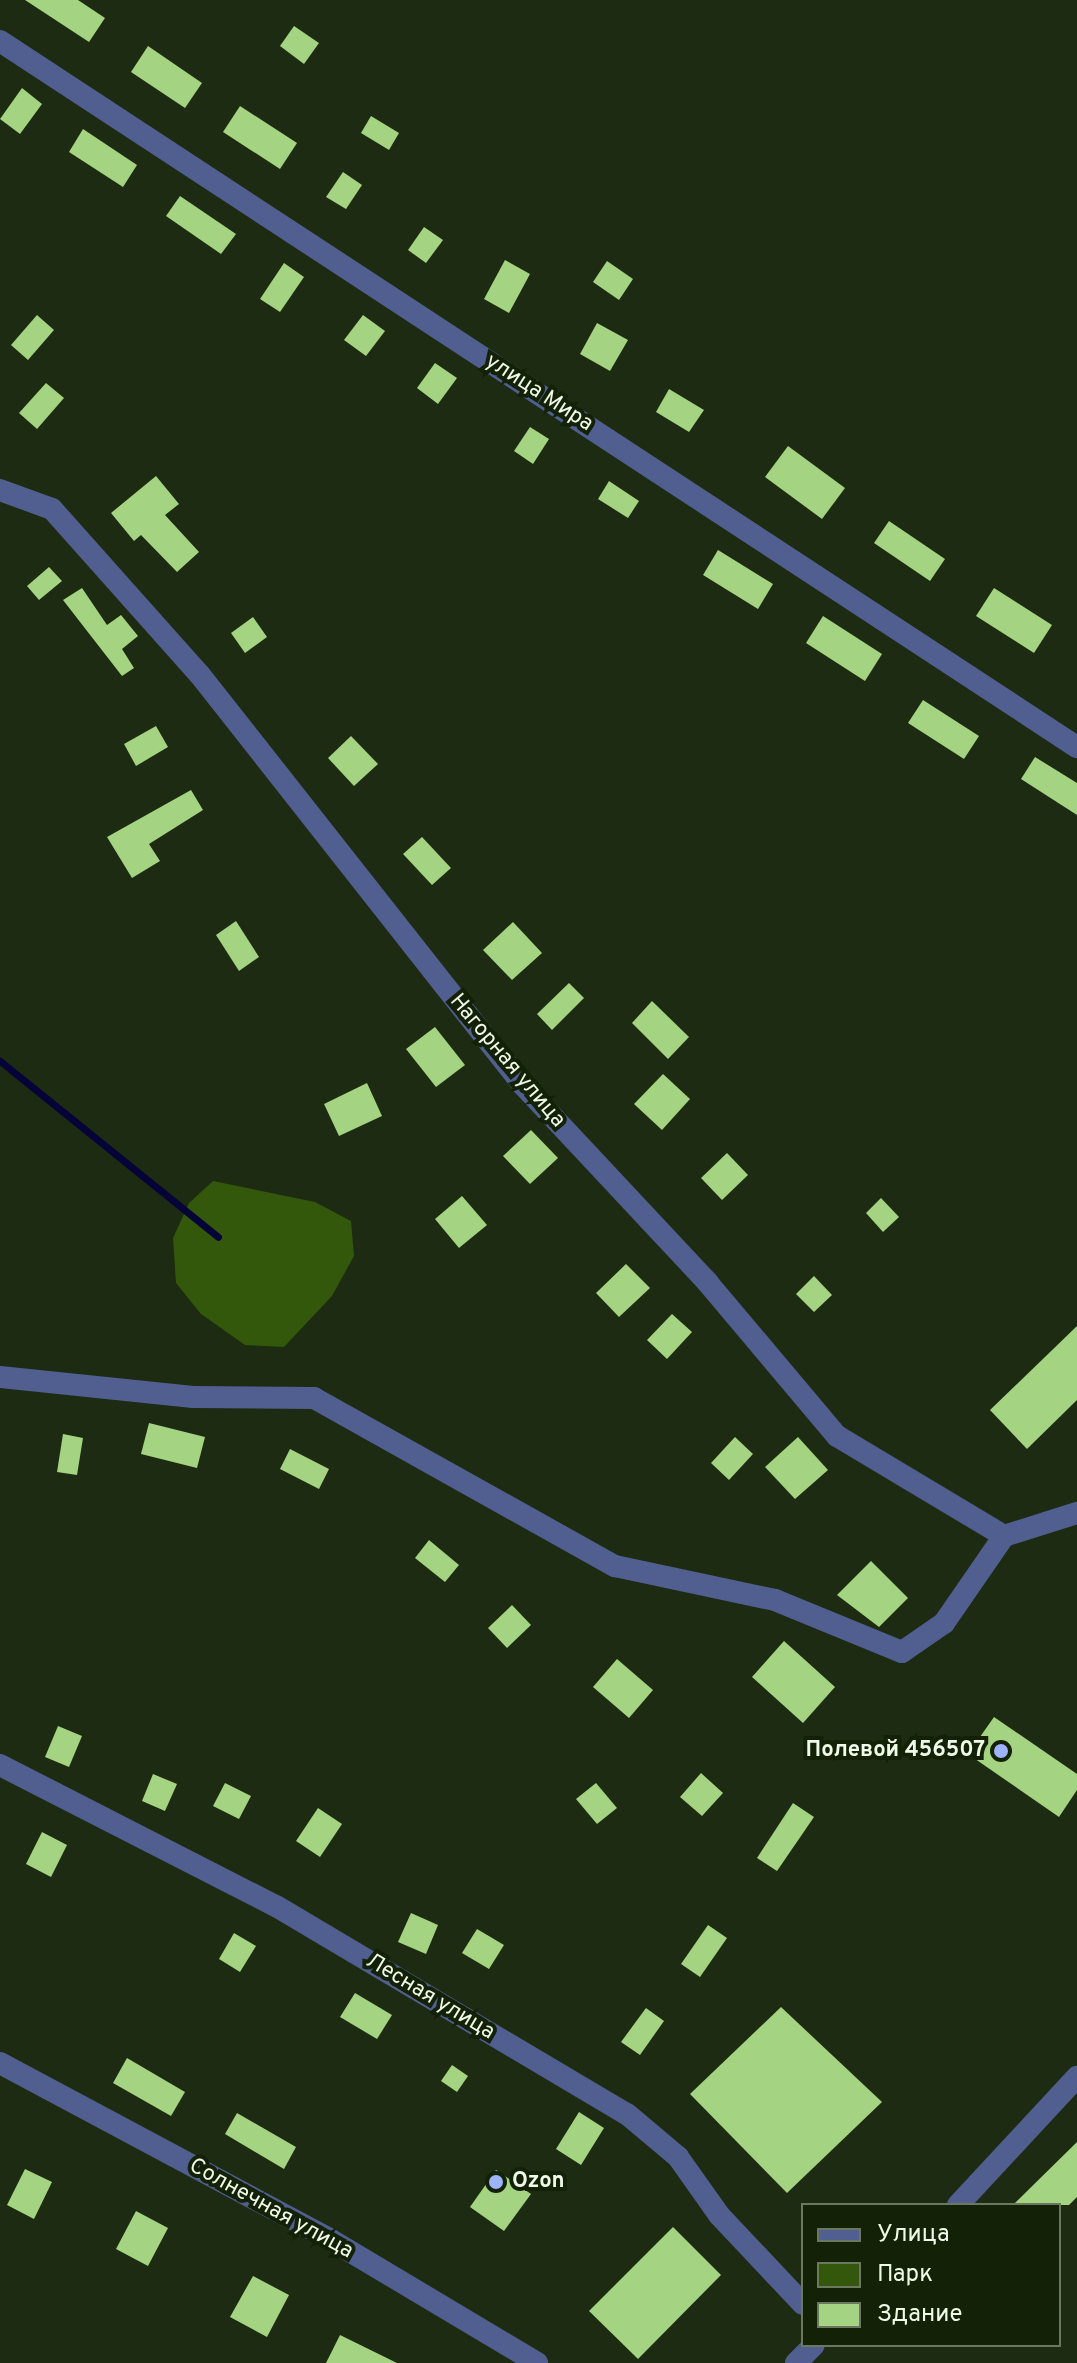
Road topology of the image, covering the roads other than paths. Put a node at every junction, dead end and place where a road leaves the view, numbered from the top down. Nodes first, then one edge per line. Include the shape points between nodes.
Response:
1 (0, 41) edge
2 (0, 490) edge
3 (1077, 747) edge
4 (0, 1377) edge
5 (1077, 1513) edge
6 (1004, 1536) junction
7 (0, 1765) edge
8 (0, 2063) edge
9 (1077, 2077) edge
10 (960, 2203) edge
11 (801, 2302) edge
12 (812, 2347) edge
13 (537, 2363) edge
14 (796, 2363) edge

1 - 3 street, улица Мира
2 - 6 street, Нагорная улица via 52,509 179,651 523,1085 708,1283 837,1436
4 - 6 street via 193,1397 314,1398 615,1566 775,1600 902,1652 944,1623
5 - 6 street
7 - 11 street, Лесная улица via 276,1906 627,2114 678,2157 719,2215
8 - 13 street, Солнечная улица via 331,2240
9 - 10 street
12 - 14 street

